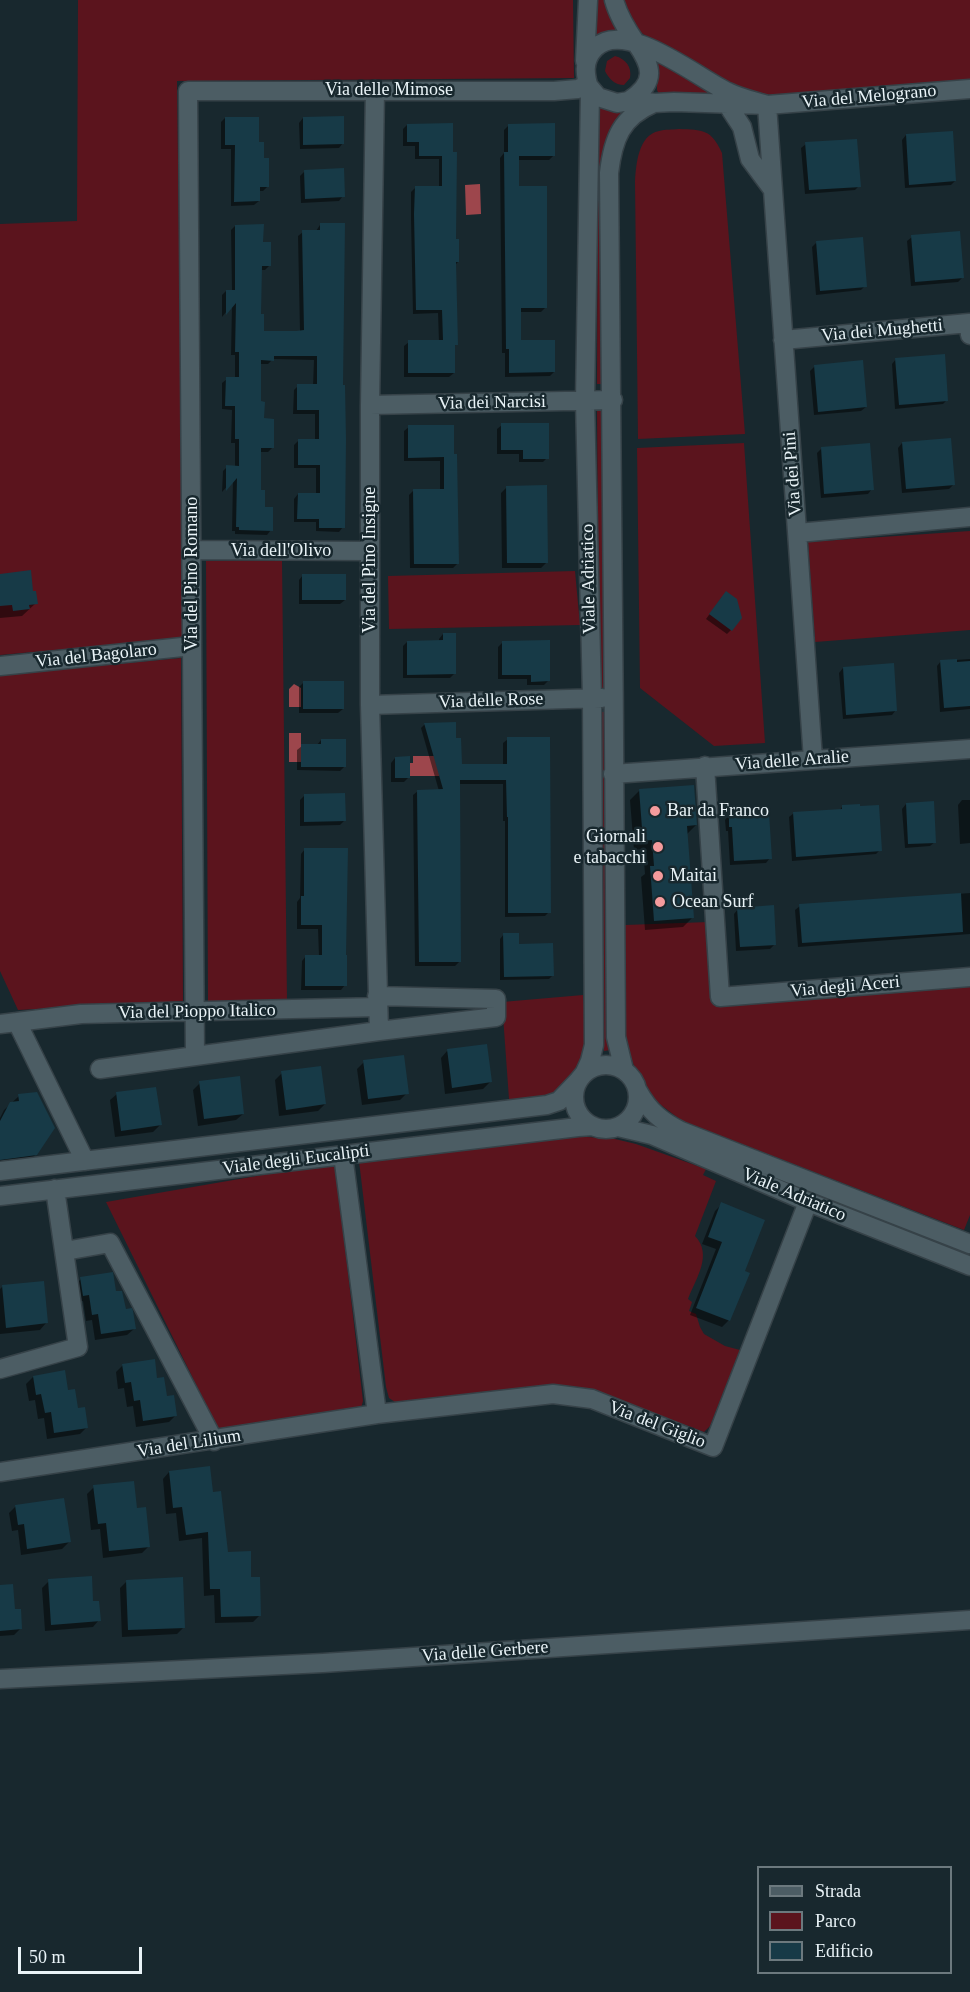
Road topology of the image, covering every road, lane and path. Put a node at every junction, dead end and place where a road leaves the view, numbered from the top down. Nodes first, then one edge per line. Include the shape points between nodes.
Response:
1 (588, 0) edge
2 (614, 0) edge
3 (636, 43) junction
4 (586, 76) junction
5 (970, 89) edge
6 (375, 90) junction
7 (188, 91) joint
8 (630, 100) junction
9 (654, 103) junction
10 (727, 104) junction
11 (767, 105) junction
12 (773, 190) junction
13 (970, 335) edge
14 (783, 340) junction
15 (613, 400) junction
16 (585, 401) junction
17 (370, 405) junction
18 (970, 517) edge
19 (798, 533) junction
20 (192, 550) junction
21 (370, 551) junction
22 (192, 646) junction
23 (0, 666) edge
24 (612, 698) junction
25 (592, 699) junction
26 (370, 705) junction
27 (970, 749) edge
28 (813, 759) junction
29 (705, 766) junction
30 (613, 774) junction
31 (970, 977) edge
32 (420, 997) junction
33 (377, 1002) junction
34 (194, 1012) junction
35 (8, 1023) edge
36 (422, 1026) junction
37 (379, 1031) junction
38 (195, 1056) junction
39 (100, 1070) dead end
40 (624, 1070) junction
41 (581, 1077) junction
42 (638, 1092) junction
43 (593, 1126) junction
44 (618, 1127) junction
45 (343, 1155) junction
46 (85, 1161) junction
47 (0, 1171) edge
48 (55, 1189) junction
49 (0, 1196) edge
50 (808, 1202) junction
51 (969, 1242) edge
52 (65, 1251) junction
53 (970, 1266) edge
54 (0, 1369) edge
55 (377, 1414) junction
56 (214, 1441) junction
57 (0, 1472) edge
58 (970, 1620) edge
59 (0, 1679) edge

1 - 4 street, Viale Adriatico
2 - 3 street
3 - 4 street via 617,39 599,44 587,58
3 - 8 street via 647,58 648,78 645,87
3 - 11 street via 729,93
4 - 6 street, Via delle Mimose via 578,89 554,91
4 - 8 street via 598,97 617,103
4 - 16 street, Viale Adriatico via 590,91
5 - 11 street, Via del Melograno
6 - 7 street, Via delle Mimose
6 - 17 street, Via del Pino Insigne
7 - 20 street, Via del Pino Romano
8 - 9 street, Via del Melograno
9 - 10 street, Via del Melograno
9 - 15 street, Viale Adriatico via 627,121 617,135 611,155
10 - 11 street, Via del Melograno
10 - 12 street via 742,127 750,159
11 - 12 street, Via dei Pini
12 - 14 street, Via dei Pini
13 - 14 street, Via dei Mughetti via 969,323
14 - 19 street, Via dei Pini
15 - 16 street, Via dei Narcisi
15 - 24 street, Viale Adriatico
16 - 17 street, Via dei Narcisi
16 - 25 street, Viale Adriatico
17 - 21 street, Via del Pino Insigne
18 - 19 street
19 - 28 street, Via dei Pini
20 - 21 street, Via dell'Olivo
20 - 22 street, Via del Pino Romano
21 - 26 street, Via del Pino Insigne
22 - 23 street, Via del Bagolaro
22 - 34 street, Via del Pino Romano
24 - 25 street, Via delle Rose
24 - 30 street, Viale Adriatico
25 - 26 street, Via delle Rose
25 - 41 street, Viale Adriatico via 594,1046 591,1061
26 - 33 street, Via del Pino Insigne
27 - 28 street, Via delle Aralie
28 - 29 street, Via delle Aralie
29 - 30 street, Via delle Aralie
29 - 31 street, Via degli Aceri via 720,997
30 - 40 street, Viale Adriatico via 616,1037
32 - 33 street, Via del Pioppo Italico
32 - 36 street
32 - 36 street, Via del Pioppo Italico via 496,999 496,1017
33 - 34 street, Via del Pioppo Italico
33 - 37 street, Via del Pino Insigne
34 - 35 street, Via del Pioppo Italico via 81,1014
34 - 38 street, Via del Pino Romano
35 - 46 street
36 - 37 street, Via del Pioppo Italico
37 - 38 street, Via del Pioppo Italico
38 - 39 street, Via del Pioppo Italico
40 - 41 street via 604,1064
40 - 42 street
41 - 43 street via 574,1102 584,1121
41 - 46 street, Viale degli Eucalipti via 559,1101 547,1105
42 - 44 street via 632,1117
42 - 51 street, Viale Adriatico via 652,1113 681,1131
43 - 44 street
43 - 45 street, Viale degli Eucalipti
44 - 50 street, Viale Adriatico via 652,1135
45 - 48 street, Viale degli Eucalipti
45 - 55 street
46 - 47 street, Viale degli Eucalipti
48 - 49 street, Viale degli Eucalipti
48 - 52 street
50 - 53 street, Viale Adriatico
50 - 55 street, Via del Giglio via 713,1447 592,1400 553,1394
52 - 54 street via 78,1347
52 - 56 street via 110,1243
55 - 56 street, Via del Lilium
56 - 57 street, Via del Lilium
58 - 59 street, Via delle Gerbere via 323,1663

